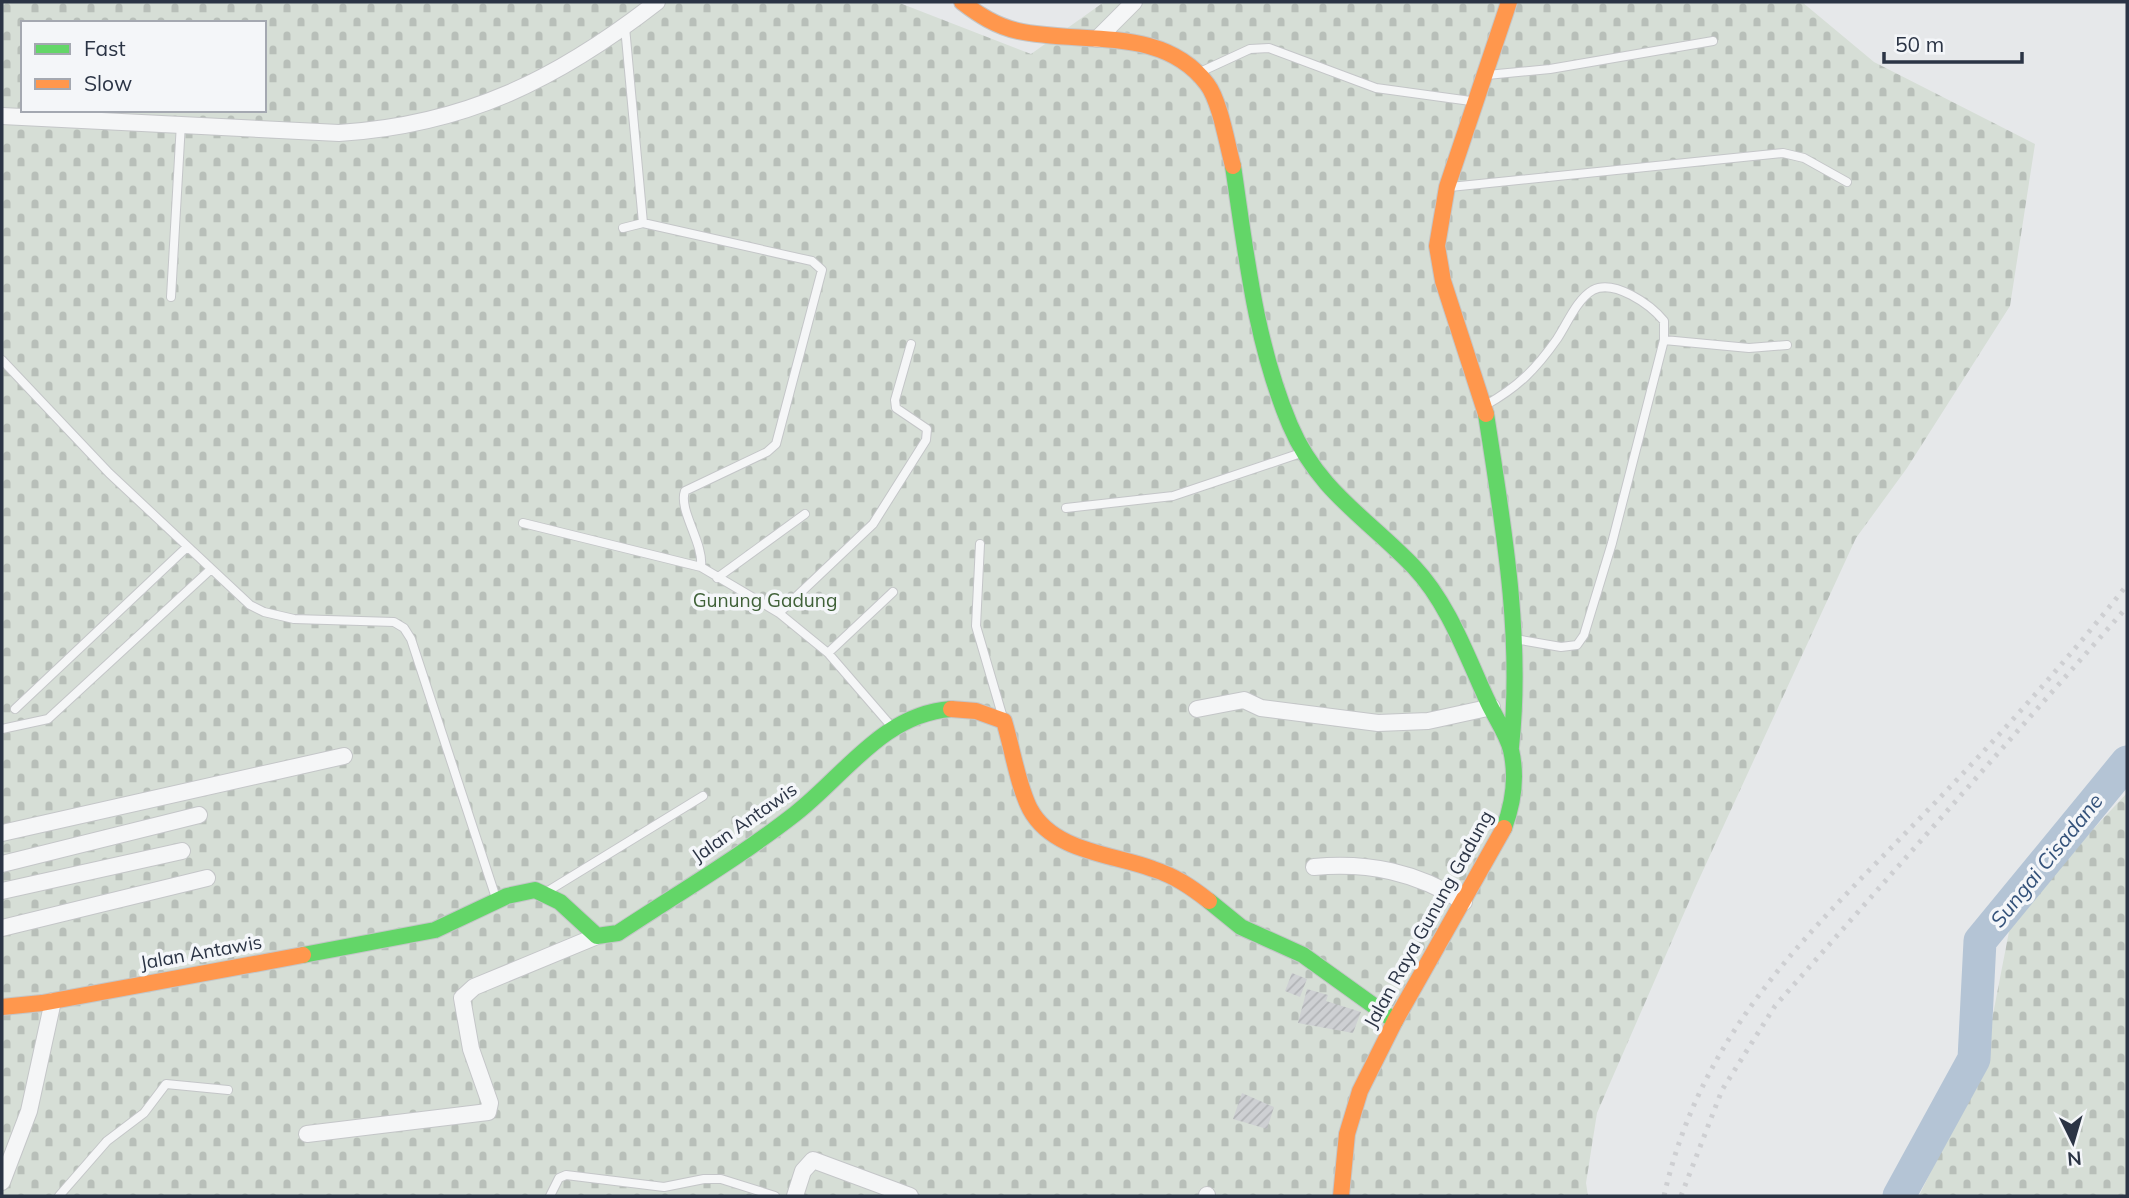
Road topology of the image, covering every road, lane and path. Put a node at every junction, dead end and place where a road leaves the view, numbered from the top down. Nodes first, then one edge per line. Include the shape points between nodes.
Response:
1 (657, 2) edge
2 (962, 2) edge
3 (1134, 2) edge
4 (1508, 2) edge
5 (625, 27) junction
6 (1097, 39) junction
7 (1713, 41) dead end
8 (1198, 73) junction
9 (1486, 76) junction
10 (1478, 102) junction
11 (2, 116) edge
12 (181, 123) junction
13 (1847, 182) dead end
14 (1447, 187) junction
15 (643, 223) junction
16 (623, 228) dead end
17 (172, 298) dead end
18 (1664, 340) junction
19 (911, 344) dead end
20 (1787, 345) dead end
21 (2, 360) edge
22 (1485, 406) junction
23 (1304, 452) junction
24 (1066, 508) dead end
25 (804, 514) dead end
26 (523, 523) dead end
27 (979, 544) dead end
28 (187, 547) junction
29 (701, 567) junction
30 (210, 570) junction
31 (717, 578) junction
32 (893, 592) dead end
33 (779, 612) junction
34 (1512, 639) junction
35 (828, 653) junction
36 (1492, 707) junction
37 (15, 709) dead end
38 (1198, 709) dead end
39 (1004, 721) junction
40 (892, 727) junction
41 (2, 730) edge
42 (1511, 749) junction
43 (344, 756) dead end
44 (704, 796) dead end
45 (199, 815) dead end
46 (2, 833) edge
47 (182, 851) dead end
48 (2, 864) edge
49 (1314, 867) dead end
50 (208, 878) dead end
51 (2, 891) edge
52 (546, 892) junction
53 (497, 901) junction
54 (1464, 902) junction
55 (2, 928) edge
56 (597, 936) junction
57 (53, 1001) junction
58 (2, 1007) edge
59 (1395, 1021) junction
60 (228, 1090) dead end
61 (307, 1134) dead end
62 (2, 1182) edge
63 (59, 1196) edge
64 (550, 1196) edge
65 (775, 1196) edge
66 (795, 1196) edge
67 (910, 1196) edge
68 (1341, 1196) edge

1 - 5 street
2 - 6 street, Jalan Raya Gunung Gadung via 1000,27
3 - 6 street
4 - 9 street
5 - 12 street via 518,92 435,120 339,134
5 - 15 lane
6 - 8 street, Jalan Raya Gunung Gadung via 1156,47
7 - 9 lane
8 - 10 lane via 1250,49 1269,47 1376,88
8 - 23 street, Jalan Raya Gunung Gadung via 1213,97 1233,166 1256,321 1290,425
9 - 10 street
10 - 14 street
11 - 12 street
12 - 17 lane
13 - 14 lane via 1804,158 1783,153
14 - 22 street via 1437,246 1443,281
15 - 16 lane
15 - 29 lane via 811,261 822,270 776,444 685,491
18 - 20 lane via 1749,348
18 - 22 lane via 1664,321 1641,301 1610,287 1597,289 1585,296 1517,388
18 - 34 lane via 1584,635 1577,645 1561,647
19 - 33 lane via 896,408 927,429 926,440 873,524
21 - 28 lane
22 - 34 street via 1507,551
23 - 24 lane via 1173,496
23 - 36 street, Jalan Raya Gunung Gadung via 1336,497 1435,592
25 - 31 lane
26 - 29 lane
27 - 39 lane via 976,626
28 - 30 lane
28 - 37 lane
29 - 31 lane
30 - 41 lane via 48,719
30 - 53 lane via 250,605 279,617 394,622 404,628
31 - 33 lane
32 - 35 lane
33 - 35 lane
34 - 42 street via 1516,700
35 - 40 lane
36 - 38 street via 1428,721 1378,723 1261,708 1244,700
36 - 42 street, Jalan Raya Gunung Gadung
39 - 40 street, Jalan Antawis via 976,711 949,709 920,713
39 - 59 street via 1030,808 1048,831 1075,846 1186,883 1241,927 1303,955
40 - 56 street, Jalan Antawis via 795,814 618,933
42 - 54 street, Jalan Raya Gunung Gadung via 1511,809
43 - 46 street
44 - 52 lane
45 - 48 street
47 - 51 street
49 - 54 street via 1345,864 1398,872 1439,886
50 - 55 street
52 - 53 street, Jalan Antawis via 527,889
52 - 56 street
53 - 57 street, Jalan Antawis via 435,930
54 - 59 street, Jalan Raya Gunung Gadung
56 - 61 street via 474,988 462,998 471,1049 490,1103 488,1112
57 - 58 street, Jalan Antawis
57 - 62 street via 29,1111
59 - 68 street, Jalan Raya Gunung Gadung via 1360,1091 1347,1134
60 - 63 lane via 166,1084
64 - 65 lane via 559,1178 566,1175 664,1187 713,1178
66 - 67 street via 803,1171 813,1160

